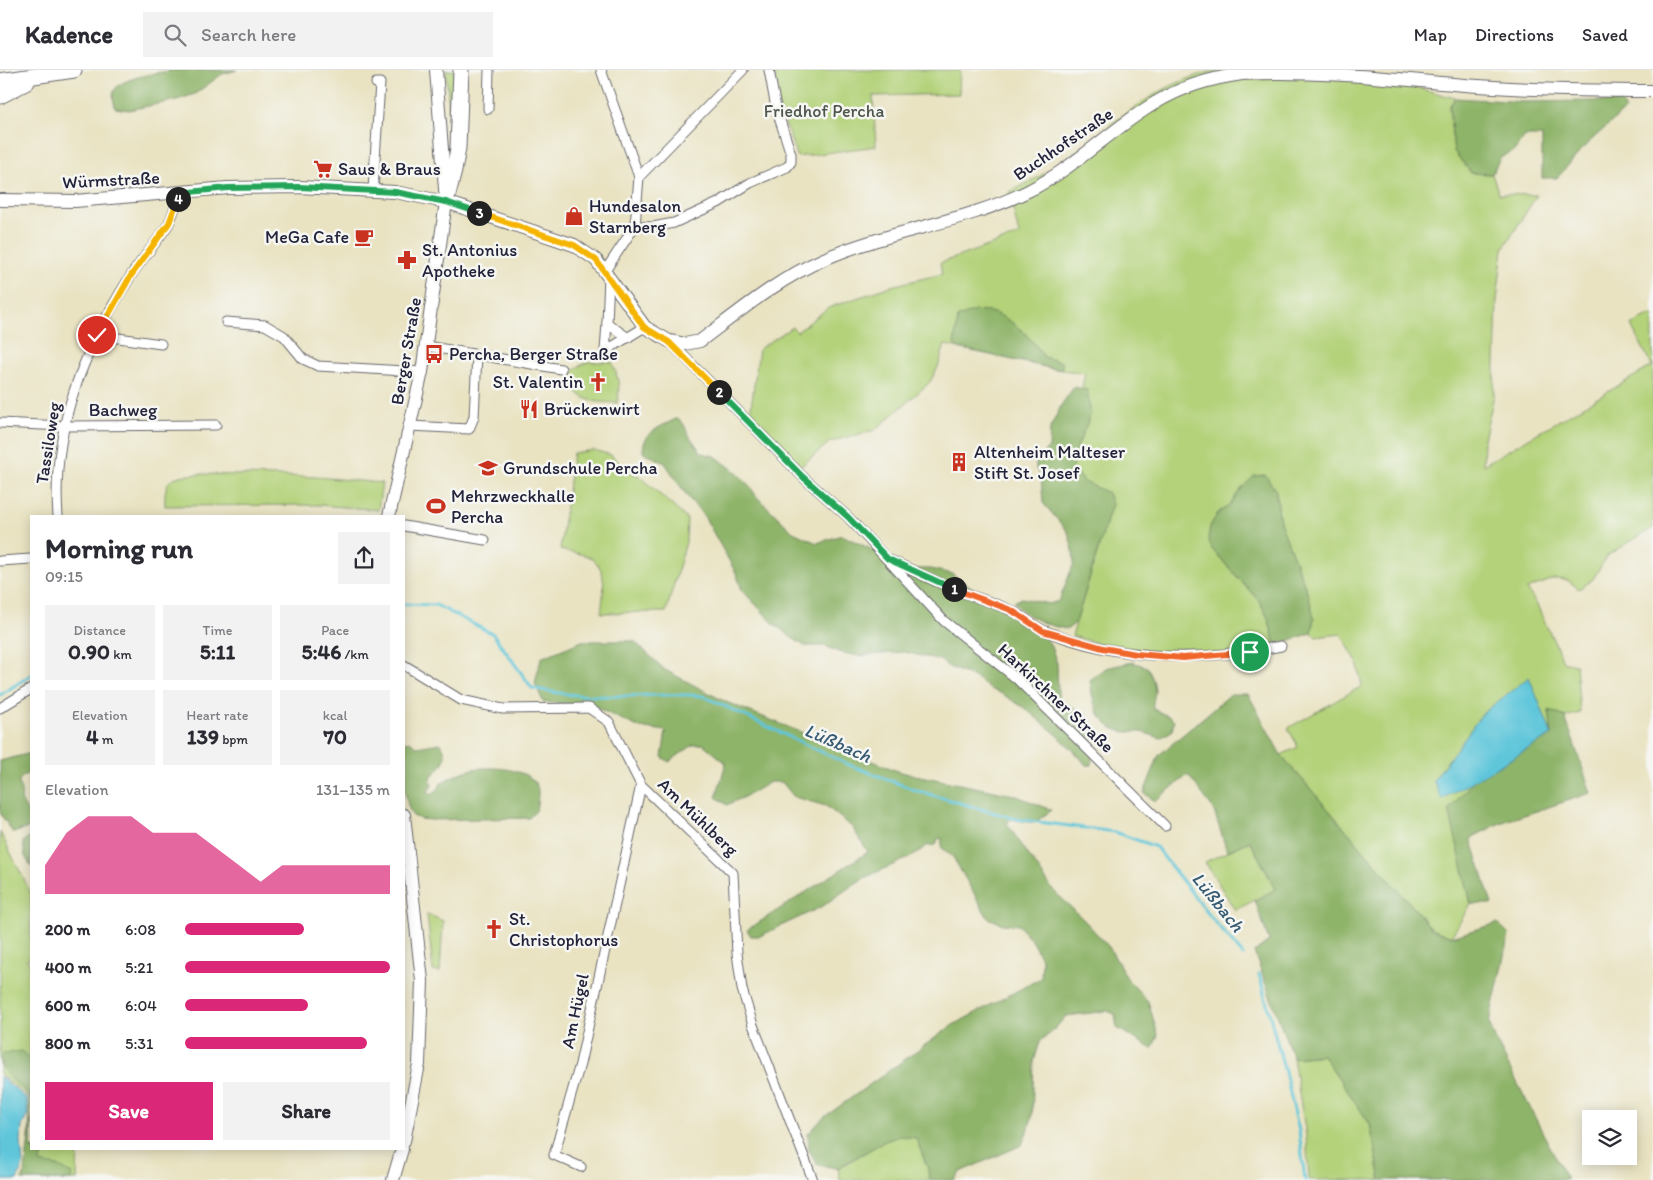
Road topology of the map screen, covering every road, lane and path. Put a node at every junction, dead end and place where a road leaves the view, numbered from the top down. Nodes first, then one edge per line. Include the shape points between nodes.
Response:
1 (436, 70) edge
2 (462, 70) edge
3 (489, 70) edge
4 (601, 70) edge
5 (743, 70) edge
6 (769, 70) edge
7 (67, 71) edge
8 (0, 81) edge
9 (376, 82) dead end
10 (1653, 91) edge
11 (0, 96) edge
12 (488, 109) dead end
13 (640, 177) junction
14 (373, 190) junction
15 (180, 193) junction
16 (0, 200) edge
17 (446, 202) junction
18 (635, 226) junction
19 (607, 274) junction
20 (226, 322) dead end
21 (607, 323) junction
22 (644, 327) junction
23 (97, 335) junction
24 (628, 338) junction
25 (669, 342) junction
26 (161, 344) dead end
27 (426, 346) junction
28 (477, 355) junction
29 (562, 369) dead end
30 (422, 372) junction
31 (0, 423) edge
32 (216, 425) dead end
33 (63, 426) junction
34 (410, 426) junction
35 (58, 515) edge
36 (389, 515) edge
37 (405, 526) edge
38 (485, 540) dead end
39 (30, 559) edge
40 (888, 559) junction
41 (0, 561) edge
42 (1281, 646) dead end
43 (405, 666) edge
44 (30, 690) edge
45 (0, 708) edge
46 (641, 785) junction
47 (405, 824) edge
48 (1165, 826) dead end
49 (405, 1136) edge
50 (402, 1150) edge
51 (581, 1167) dead end
52 (393, 1180) edge
53 (813, 1180) edge

1 - 17 main road, Berger Straße
2 - 17 highway via 458,148
3 - 12 street
4 - 13 street
5 - 13 street
6 - 18 street via 776,108 791,154 787,167 674,223
7 - 8 highway
7 - 11 highway via 17,86
9 - 14 street via 380,83
10 - 25 main road, Buchhofstraße via 1509,89 1306,70 1258,72 1208,80 1155,102 1031,190 992,207 825,258 791,275 700,341 685,344
13 - 18 street
14 - 15 main road, Würmstraße via 228,188
14 - 17 main road, Würmstraße
15 - 16 main road, Würmstraße via 75,201
15 - 23 street, Tassiloweg via 169,223 130,277
17 - 19 main road via 574,245 596,260
17 - 27 main road, Berger Straße
18 - 19 street
19 - 21 street
19 - 22 main road
20 - 30 street via 266,325 284,336 303,359 318,366
21 - 24 street
21 - 24 street via 605,350
22 - 24 street
22 - 25 main road
23 - 26 street
23 - 33 street, Tassiloweg via 76,380
25 - 40 street, Harkirchner Straße
27 - 28 street
27 - 30 main road, Berger Straße
28 - 29 street
28 - 34 street via 474,417 468,429
30 - 34 main road, Berger Straße
31 - 33 street, Bachweg
32 - 33 street, Bachweg
33 - 35 street, Tassiloweg via 56,495
34 - 36 main road, Berger Straße
37 - 38 street
39 - 41 street
40 - 42 street via 1011,610 1043,631 1103,648 1183,658
40 - 48 street, Harkirchner Straße via 944,621 1017,679
43 - 46 street, Am Mühlberg via 461,700 503,709 589,708 608,722
44 - 45 street
46 - 51 street, Am Hügel via 580,1064 554,1155
46 - 53 street, Am Mühlberg via 733,873 742,989
47 - 49 main road via 422,982 419,1064
50 - 52 main road

